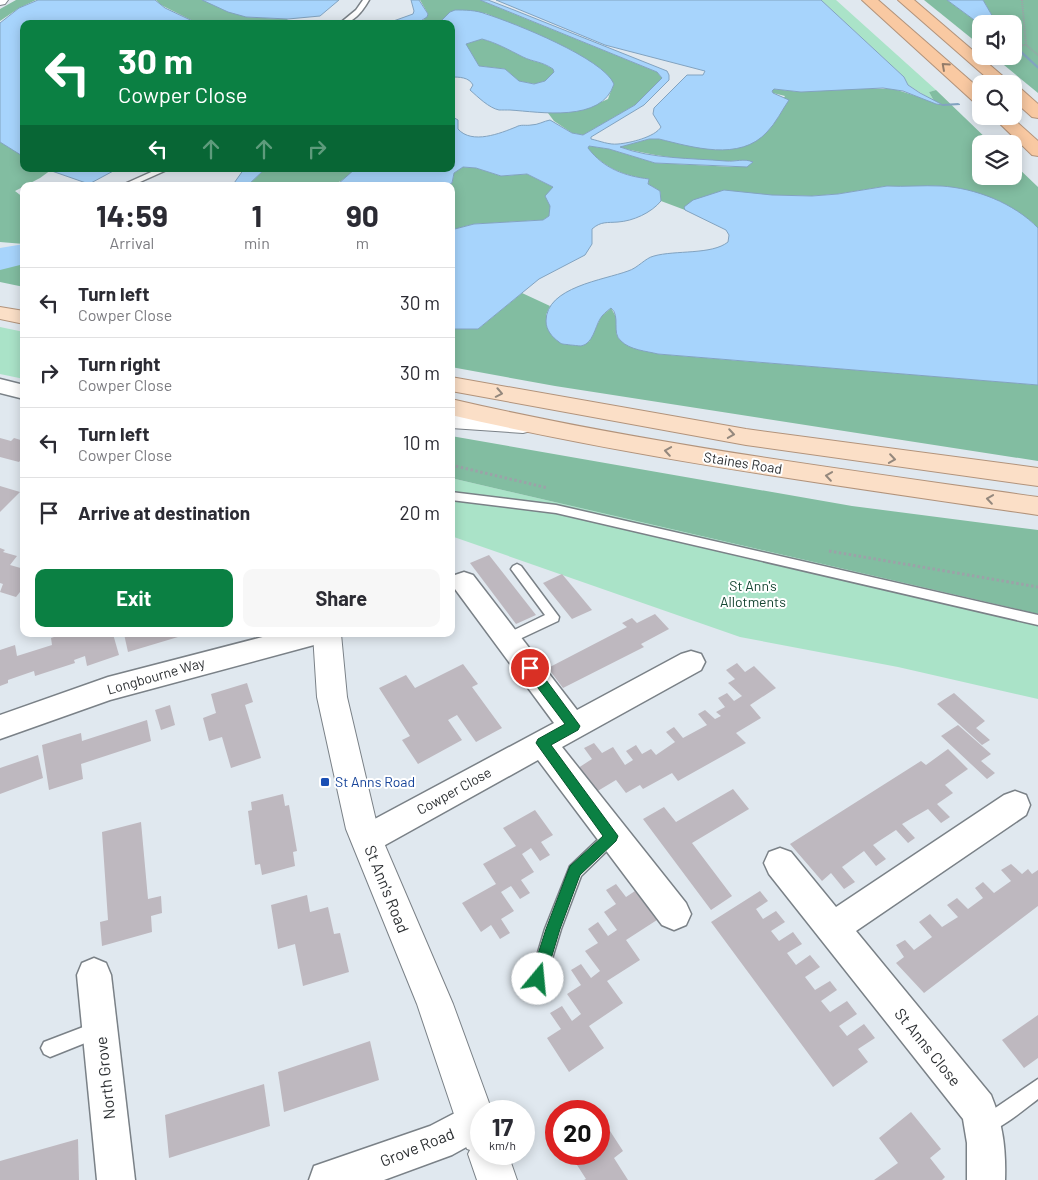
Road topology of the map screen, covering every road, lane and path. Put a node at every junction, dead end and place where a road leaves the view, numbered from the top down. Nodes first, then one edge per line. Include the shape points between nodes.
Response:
1 (366, 0) edge
2 (869, 0) edge
3 (905, 0) edge
4 (1022, 0) edge
5 (347, 20) edge
6 (1022, 45) edge
7 (1025, 45) junction
8 (1038, 55) edge
9 (993, 75) edge
10 (972, 91) edge
11 (1022, 99) edge
12 (1038, 113) edge
13 (1010, 125) edge
14 (1038, 151) edge
15 (158, 172) edge
16 (134, 182) edge
17 (0, 296) edge
18 (20, 300) edge
19 (0, 313) edge
20 (20, 317) edge
21 (455, 385) edge
22 (0, 386) edge
23 (20, 391) edge
24 (455, 408) edge
25 (455, 420) edge
26 (523, 425) junction
27 (455, 466) edge
28 (1038, 478) edge
29 (556, 490) dead end
30 (455, 496) edge
31 (1038, 506) edge
32 (825, 551) dead end
33 (517, 569) dead end
34 (464, 582) dead end
35 (1038, 587) edge
36 (1038, 620) edge
37 (303, 637) edge
38 (327, 637) edge
39 (509, 639) junction
40 (691, 662) dead end
41 (0, 726) edge
42 (573, 726) junction
43 (542, 743) junction
44 (1015, 806) dead end
45 (612, 836) junction
46 (367, 839) junction
47 (780, 863) dead end
48 (674, 914) dead end
49 (833, 928) junction
50 (94, 975) dead end
51 (538, 979) dead end
52 (100, 1029) junction
53 (50, 1048) dead end
54 (1038, 1088) edge
55 (470, 1103) edge
56 (985, 1124) junction
57 (470, 1138) edge
58 (492, 1165) edge
59 (116, 1180) edge
60 (328, 1180) edge
61 (497, 1180) edge
62 (986, 1180) edge

1 - 5 lane
10 -> 2 highway
3 - 9 highway
4 - 7 path
6 - 7 path
7 - 8 path
11 - 12 highway
13 - 14 highway
15 - 16 lane
17 - 18 main road
19 - 20 main road
21 -> 28 main road, Staines Road via 771,441
22 - 23 street
24 - 26 main road, Staines Road
25 - 26 main road
31 -> 26 main road, Staines Road via 781,469
27 - 29 path
30 - 36 lane via 556,509
32 - 35 path
33 - 39 lane via 553,617
34 - 39 street
37 - 41 street, Longbourne Way via 108,689
38 - 46 main road, St Ann's Road via 332,698 344,758
39 - 42 street
40 - 42 street, Cowper Close
42 - 43 street, Cowper Close
43 - 45 street
43 - 46 street, Cowper Close
44 - 49 street
45 - 48 street
45 - 51 lane via 575,871
46 - 55 main road, St Ann's Road via 435,1004
47 - 49 street, St Anns Close
49 - 56 street, St Anns Close via 978,1108
50 - 52 street, North Grove
52 - 53 lane
52 - 59 street, North Grove
54 - 56 lane
56 - 62 street, St Anns Close
57 - 60 street, Grove Road via 439,1142
58 - 61 main road, St Ann's Road

